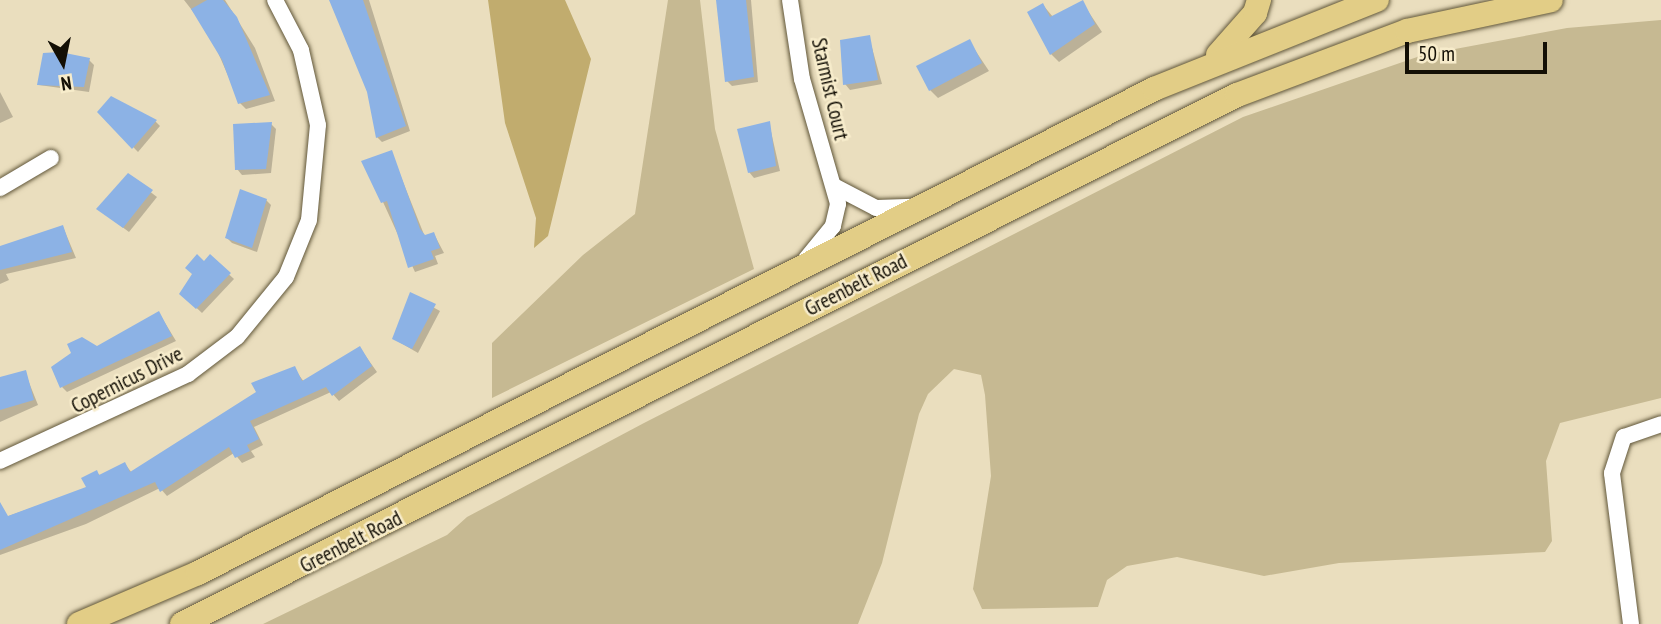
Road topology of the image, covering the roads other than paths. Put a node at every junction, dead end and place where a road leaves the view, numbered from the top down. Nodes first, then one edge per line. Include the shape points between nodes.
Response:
1 (275, 0) edge
2 (790, 0) edge
3 (1258, 0) edge
4 (1375, 0) edge
5 (1551, 0) edge
6 (1209, 64) junction
7 (51, 158) dead end
8 (834, 186) junction
9 (0, 188) edge
10 (958, 188) junction
11 (920, 207) junction
12 (977, 224) junction
13 (791, 272) junction
14 (1661, 424) edge
15 (0, 461) edge
16 (79, 624) edge
17 (182, 624) edge
18 (1631, 624) edge

1 - 15 street, Copernicus Drive via 301,50 318,125 309,220 286,277 237,337 188,374
2 - 8 street, Starmist Court via 802,79
3 - 6 main road via 1242,31
4 - 6 main road, Greenbelt Road
5 - 12 main road, Greenbelt Road via 1407,32 1302,67
6 - 10 main road, Greenbelt Road
7 - 9 street
8 - 11 street via 876,208
8 - 13 street, Starmist Court via 833,226
10 - 11 main road, Greenbelt Road
10 - 12 main road
11 - 13 main road, Greenbelt Road
12 - 17 main road, Greenbelt Road
13 - 16 main road, Greenbelt Road via 198,573
14 - 18 street via 1624,437 1612,473

